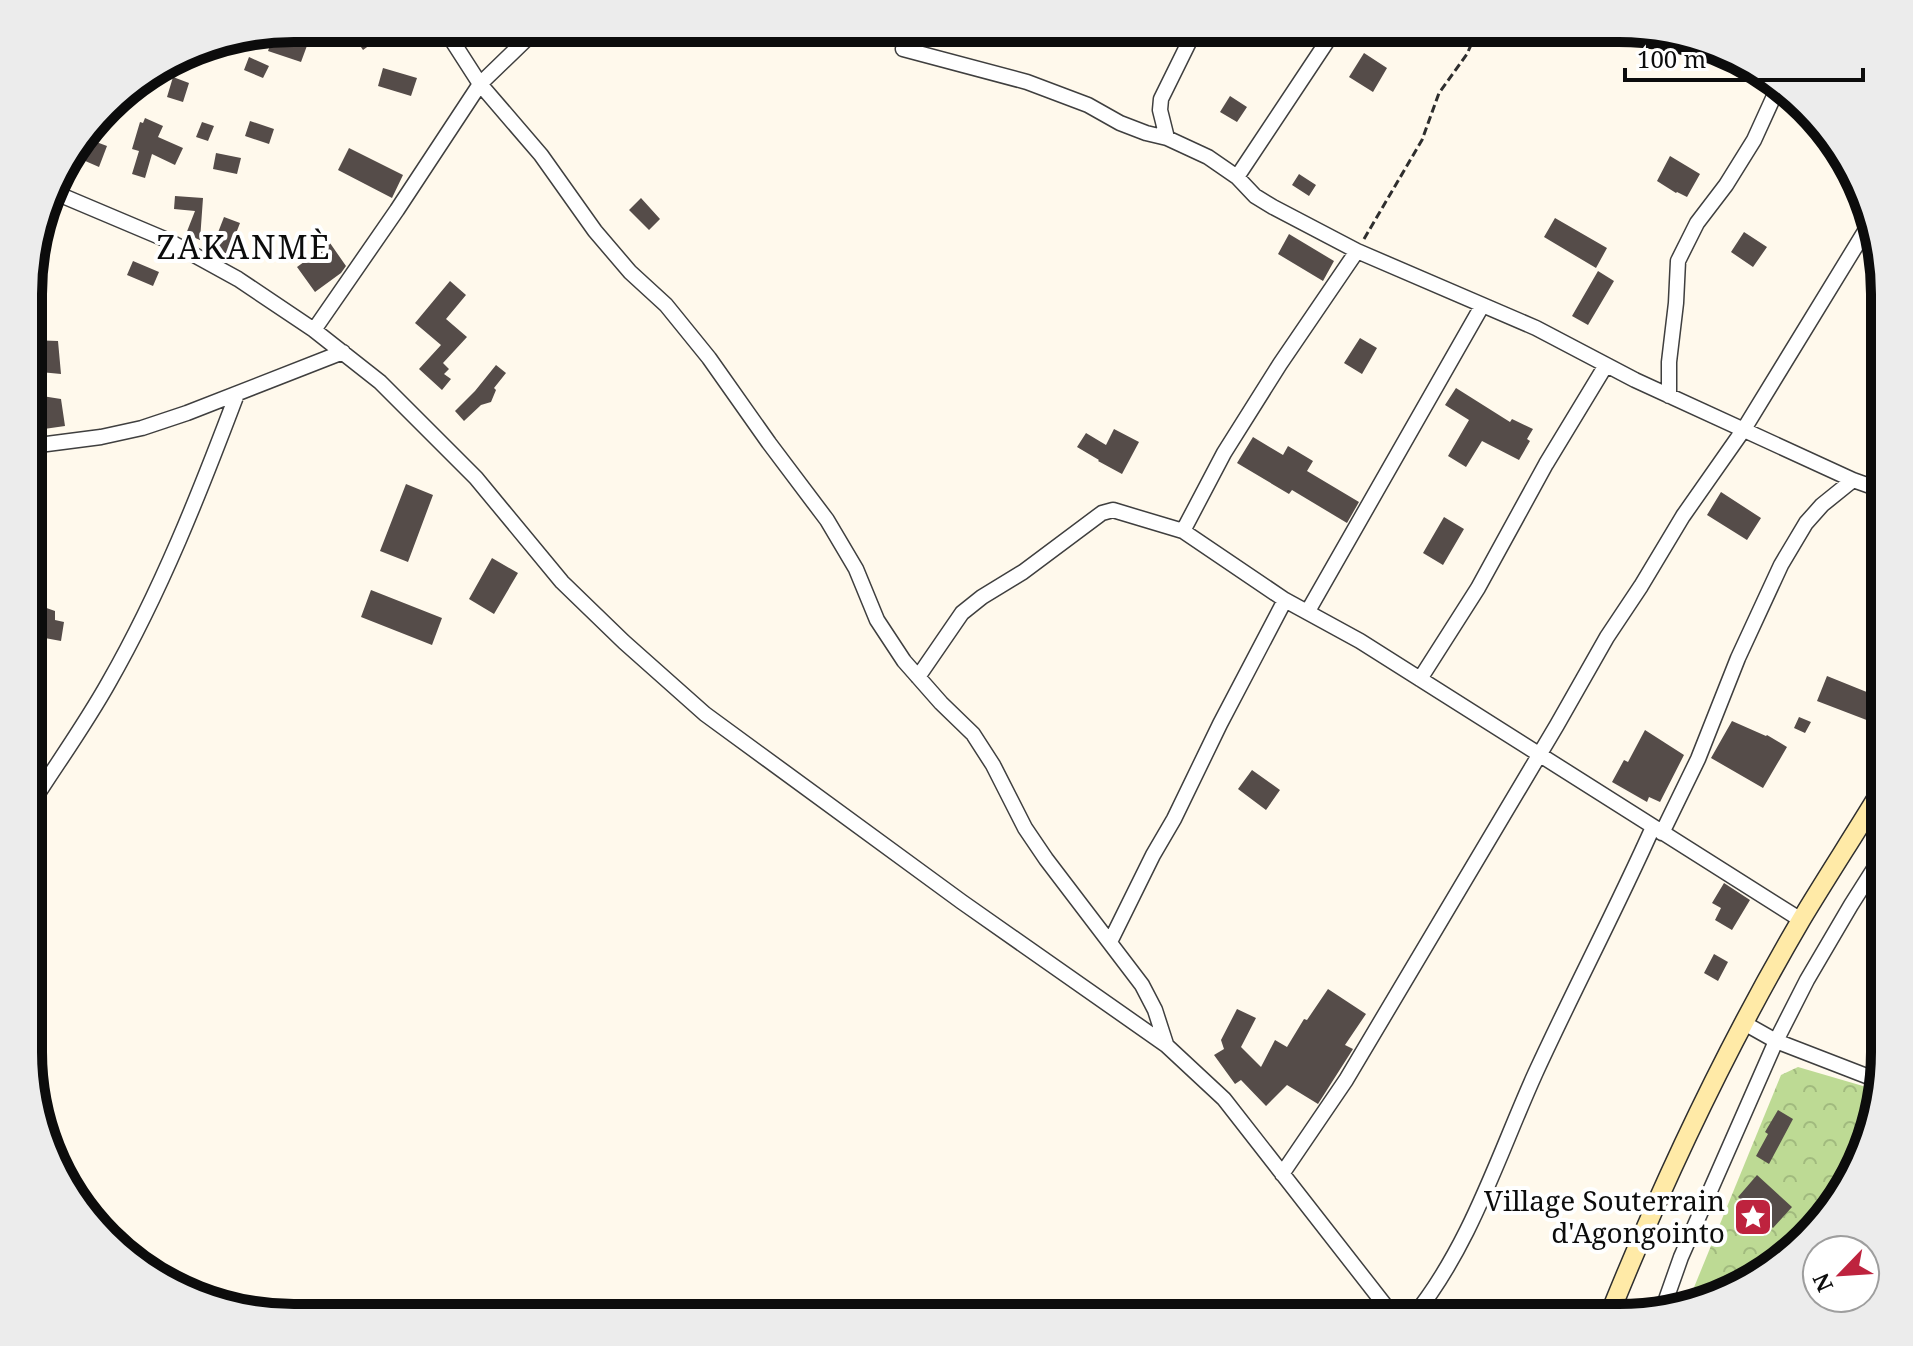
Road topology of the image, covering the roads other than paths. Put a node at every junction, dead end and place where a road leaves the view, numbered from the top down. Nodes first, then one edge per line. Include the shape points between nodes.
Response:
1 (453, 42) edge
2 (523, 42) edge
3 (1189, 43) edge
4 (1326, 43) edge
5 (903, 49) dead end
6 (480, 84) junction
7 (1774, 96) edge
8 (1167, 138) junction
9 (1237, 177) junction
10 (62, 196) edge
11 (1863, 234) edge
12 (1357, 251) junction
13 (1482, 306) junction
14 (314, 330) junction
15 (343, 352) junction
16 (1606, 365) junction
17 (237, 394) junction
18 (1669, 396) junction
19 (1744, 429) junction
20 (42, 446) edge
21 (1853, 480) junction
22 (1870, 483) edge
23 (1183, 531) junction
24 (1285, 600) junction
25 (1308, 611) junction
26 (918, 677) junction
27 (1420, 679) junction
28 (1538, 756) junction
29 (43, 786) edge
30 (1870, 809) edge
31 (1658, 830) junction
32 (1870, 875) edge
33 (1801, 920) junction
34 (1110, 942) junction
35 (1744, 1023) junction
36 (1776, 1041) junction
37 (1166, 1045) junction
38 (1869, 1077) edge
39 (1282, 1174) junction
40 (1666, 1299) edge
41 (1384, 1304) edge
42 (1423, 1304) edge
43 (1614, 1304) edge

1 - 6 street
2 - 6 street
3 - 8 street via 1161,99
4 - 9 street
5 - 8 street via 1027,82
6 - 14 street
6 - 26 street via 541,155 595,231 709,358 827,520 856,569 877,620
7 - 18 street via 1754,140 1697,223 1678,261
8 - 9 street
9 - 12 street via 1255,196
10 - 14 street via 167,240
11 - 19 street
12 - 13 street
12 - 23 street via 1224,453
13 - 16 street
13 - 25 street
14 - 15 street
15 - 17 street
15 - 37 street via 476,478 562,582 705,714
16 - 18 street
16 - 27 street
17 - 20 street via 142,428
17 - 29 street via 161,582 109,683
18 - 19 street
19 - 21 street
19 - 28 street via 1683,516
21 - 22 street
21 - 31 street via 1806,523 1781,565 1698,759
23 - 24 street
23 - 26 street via 1113,510 1102,513 962,613
24 - 25 street
24 - 34 street
25 - 27 street
26 - 34 street via 973,734 1025,828
27 - 28 street
28 - 31 street
28 - 39 street via 1346,1080
30 - 33 main road
31 - 33 street
31 - 42 street via 1554,1033 1450,1263
32 - 36 street
33 - 35 main road
34 - 37 street via 1142,985
35 - 36 street
35 - 43 main road via 1675,1159
36 - 38 street
36 - 40 street
37 - 39 street via 1224,1099
39 - 41 street

